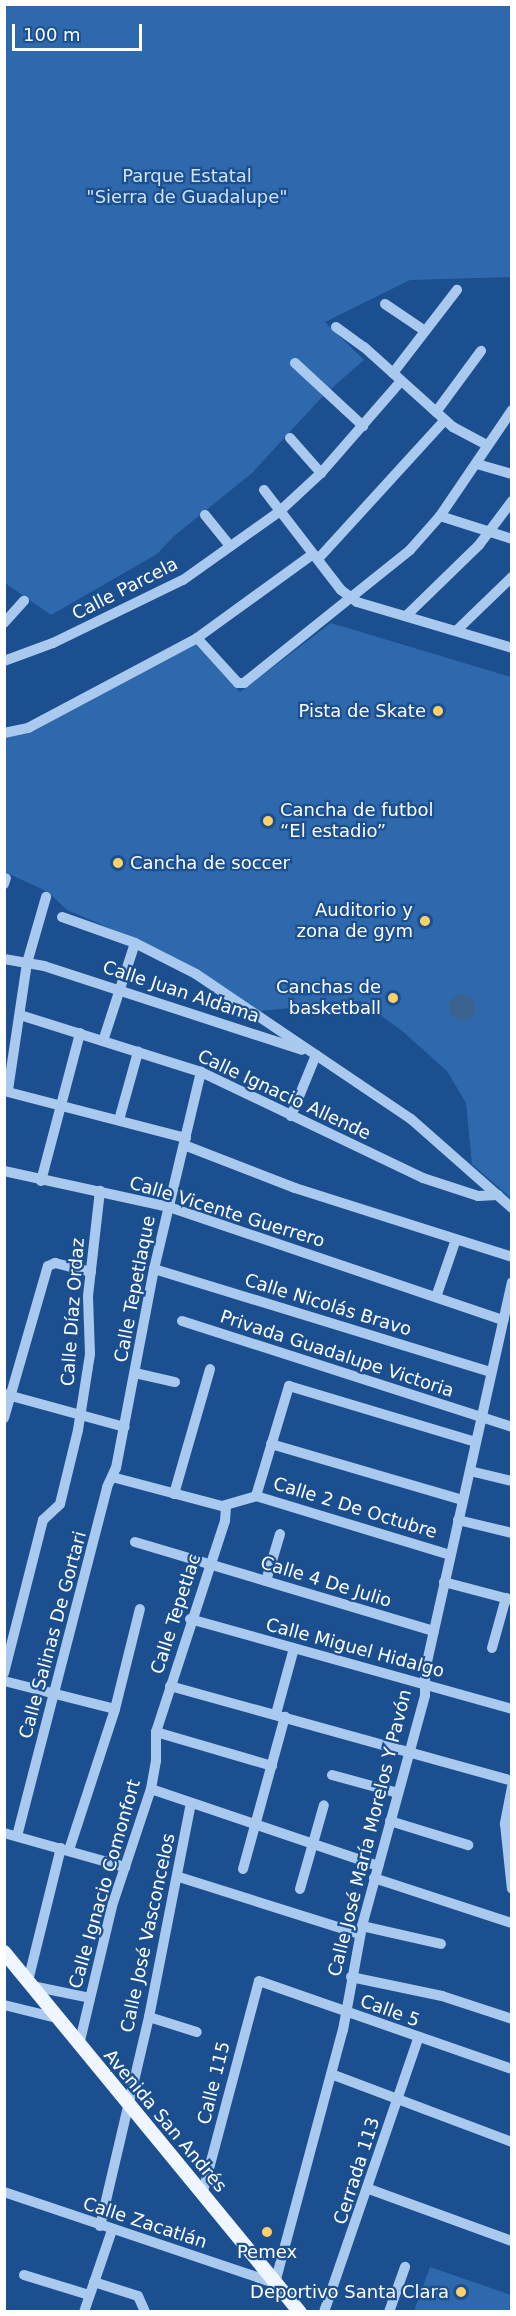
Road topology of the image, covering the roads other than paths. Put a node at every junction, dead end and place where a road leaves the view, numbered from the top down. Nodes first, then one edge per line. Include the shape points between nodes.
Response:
1 (457, 290) dead end
2 (385, 304) dead end
3 (336, 327) dead end
4 (425, 331) junction
5 (481, 351) dead end
6 (295, 363) dead end
7 (397, 377) junction
8 (512, 410) edge
9 (436, 412) junction
10 (444, 421) junction
11 (363, 426) junction
12 (290, 438) dead end
13 (487, 445) junction
14 (477, 464) junction
15 (321, 473) junction
16 (512, 474) edge
17 (264, 490) dead end
18 (512, 501) edge
19 (280, 510) junction
20 (205, 515) dead end
21 (440, 516) junction
22 (489, 531) junction
23 (512, 539) edge
24 (230, 546) junction
25 (315, 557) junction
26 (512, 577) edge
27 (351, 598) junction
28 (24, 601) dead end
29 (406, 616) junction
30 (4, 623) edge
31 (456, 631) junction
32 (197, 638) junction
33 (509, 644) edge
34 (4, 661) edge
35 (4, 734) edge
36 (46, 897) dead end
37 (62, 917) dead end
38 (135, 943) junction
39 (4, 959) edge
40 (27, 963) junction
41 (120, 990) junction
42 (20, 1015) junction
43 (80, 1033) junction
44 (103, 1041) junction
45 (138, 1053) junction
46 (316, 1054) junction
47 (201, 1072) junction
48 (6, 1090) edge
49 (61, 1104) junction
50 (291, 1116) junction
51 (119, 1120) junction
52 (185, 1142) junction
53 (4, 1172) edge
54 (41, 1181) junction
55 (100, 1191) junction
56 (498, 1196) junction
57 (169, 1207) junction
58 (512, 1208) edge
59 (455, 1242) junction
60 (512, 1257) edge
61 (154, 1269) junction
62 (91, 1272) junction
63 (512, 1283) edge
64 (436, 1297) junction
65 (503, 1320) junction
66 (182, 1321) dead end
67 (210, 1370) dead end
68 (491, 1372) junction
69 (135, 1373) junction
70 (175, 1382) dead end
71 (8, 1395) edge
72 (80, 1416) junction
73 (4, 1418) edge
74 (481, 1418) junction
75 (125, 1427) junction
76 (512, 1427) edge
77 (476, 1442) junction
78 (271, 1444) junction
79 (470, 1471) junction
80 (112, 1477) junction
81 (512, 1481) edge
82 (174, 1494) junction
83 (256, 1496) junction
84 (462, 1500) junction
85 (226, 1506) junction
86 (458, 1520) junction
87 (512, 1533) edge
88 (279, 1534) dead end
89 (135, 1542) dead end
90 (450, 1555) junction
91 (209, 1562) junction
92 (266, 1581) junction
93 (444, 1582) junction
94 (509, 1599) edge
95 (140, 1609) dead end
96 (190, 1619) junction
97 (434, 1632) junction
98 (294, 1648) junction
99 (492, 1648) dead end
100 (4, 1673) edge
101 (4, 1681) edge
102 (425, 1684) junction
103 (170, 1686) junction
104 (55, 1694) junction
105 (116, 1709) junction
106 (512, 1709) edge
107 (280, 1716) junction
108 (156, 1732) junction
109 (409, 1752) junction
110 (272, 1766) junction
111 (332, 1775) dead end
112 (512, 1781) edge
113 (512, 1787) edge
114 (151, 1789) junction
115 (398, 1793) junction
116 (191, 1803) junction
117 (324, 1805) dead end
118 (390, 1821) junction
119 (255, 1823) junction
120 (4, 1833) edge
121 (17, 1836) junction
122 (314, 1843) junction
123 (468, 1845) dead end
124 (65, 1849) junction
125 (378, 1866) junction
126 (125, 1867) junction
127 (243, 1869) dead end
128 (510, 1873) edge
129 (179, 1877) junction
130 (374, 1878) junction
131 (300, 1889) dead end
132 (512, 1889) edge
133 (512, 1923) edge
134 (361, 1930) junction
135 (441, 1944) dead end
136 (4, 1952) edge
137 (351, 1977) junction
138 (259, 1981) joint
139 (30, 1984) junction
140 (90, 1998) junction
141 (4, 2005) edge
142 (345, 2012) junction
143 (149, 2017) junction
144 (57, 2018) junction
145 (512, 2019) edge
146 (198, 2032) dead end
147 (418, 2039) junction
148 (79, 2045) junction
149 (512, 2069) edge
150 (331, 2074) junction
151 (397, 2100) junction
152 (127, 2104) junction
153 (512, 2142) edge
154 (369, 2189) junction
155 (4, 2192) edge
156 (202, 2195) junction
157 (100, 2226) junction
158 (112, 2230) junction
159 (512, 2241) edge
160 (405, 2267) dead end
161 (24, 2275) dead end
162 (94, 2282) junction
163 (275, 2283) junction
164 (89, 2295) junction
165 (84, 2312) edge
166 (145, 2312) edge
167 (300, 2312) edge
168 (324, 2312) edge
169 (389, 2312) edge

1 - 4 street, Calle Parcela
2 - 4 street
3 - 7 street
4 - 7 street, Calle Parcela
5 - 9 street
6 - 11 street
7 - 9 street
7 - 11 street, Calle Parcela
8 - 13 street
9 - 10 street
10 - 13 street via 462,435
10 - 25 street
11 - 15 street, Calle Parcela
12 - 15 street
13 - 14 street
14 - 16 street
14 - 21 street
15 - 19 street, Calle Parcela
17 - 19 street
18 - 22 street
19 - 24 street, Calle Parcela
19 - 25 street
20 - 24 street
21 - 22 street
21 - 27 street via 383,575
22 - 23 street
22 - 29 street via 453,574
24 - 34 street, Calle Parcela via 173,587 53,643
25 - 27 street
25 - 32 street
26 - 31 street
27 - 29 street
27 - 32 street via 241,684
28 - 30 street
29 - 31 street
31 - 33 street
32 - 35 street via 28,728
36 - 40 street
37 - 38 street
38 - 41 street
38 - 46 street via 196,974
39 - 40 street, Calle Juan Aldama
40 - 41 street, Calle Juan Aldama
40 - 42 street
41 - 44 street
41 - 46 street, Calle Juan Aldama
42 - 43 street, Calle Ignacio Allende
42 - 48 street
43 - 44 street, Calle Ignacio Allende
43 - 49 street
44 - 45 street, Calle Ignacio Allende
45 - 47 street, Calle Ignacio Allende
45 - 51 street
46 - 50 street
46 - 56 street via 411,1119
47 - 50 street, Calle Ignacio Allende
47 - 52 street, Calle Tepetlaque
48 - 49 street
49 - 51 street
49 - 54 street
50 - 56 street, Calle Ignacio Allende via 423,1178 478,1196
51 - 52 street
52 - 57 street, Calle Tepetlaque
52 - 59 street via 295,1188
53 - 54 street, Calle Vicente Guerrero
54 - 55 street, Calle Vicente Guerrero
55 - 57 street, Calle Vicente Guerrero
55 - 62 street, Calle Díaz Ordaz
56 - 58 street
57 - 61 street, Calle Tepetlaque
57 - 64 street, Calle Vicente Guerrero
59 - 60 street
59 - 64 street
61 - 68 street, Calle Nicolás Bravo
61 - 69 street, Calle Tepetlaque
62 - 71 street via 55,1263 48,1266
62 - 72 street, Calle Díaz Ordaz via 91,1339
63 - 65 street, Calle José María Morelos Y Pavón
64 - 65 street, Calle Vicente Guerrero
65 - 68 street, Calle José María Morelos Y Pavón
66 - 74 street, Privada Guadalupe Victoria
67 - 82 street
68 - 74 street, Calle José María Morelos Y Pavón
69 - 70 street
69 - 75 street, Calle Tepetlaque
71 - 72 street
71 - 73 street
72 - 75 street
72 - 100 street, Calle Díaz Ordaz via 60,1504 43,1520
74 - 76 street, Privada Guadalupe Victoria
74 - 77 street, Calle José María Morelos Y Pavón
75 - 80 street, Calle Tepetlaque
77 - 78 street via 289,1386
77 - 79 street, Calle José María Morelos Y Pavón
78 - 83 street
78 - 84 street
79 - 81 street
79 - 84 street, Calle José María Morelos Y Pavón
80 - 82 street
80 - 104 street, Calle Salinas De Gortari
82 - 85 street
83 - 85 street, Calle 2 De Octubre
83 - 90 street, Calle 2 De Octubre
84 - 86 street, Calle José María Morelos Y Pavón
85 - 91 street, Calle Tepetlac via 225,1521
86 - 87 street
86 - 90 street, Calle José María Morelos Y Pavón
88 - 92 street
89 - 91 street, Calle 4 De Julio
90 - 93 street, Calle José María Morelos Y Pavón
91 - 92 street, Calle 4 De Julio
91 - 96 street, Calle Tepetlac
92 - 97 street, Calle 4 De Julio
93 - 94 street
93 - 97 street, Calle José María Morelos Y Pavón
94 - 99 street
95 - 105 street
96 - 98 street, Calle Miguel Hidalgo
96 - 103 street, Calle Tepetlac
97 - 102 street, Calle José María Morelos Y Pavón
98 - 102 street, Calle Miguel Hidalgo
98 - 107 street
101 - 104 street
102 - 106 street, Calle Miguel Hidalgo
102 - 109 street, Calle José María Morelos Y Pavón
103 - 107 street
103 - 108 street, Calle Tepetlac
104 - 105 street
104 - 121 street, Calle Salinas De Gortari
105 - 124 street
107 - 109 street
107 - 110 street
108 - 110 street
108 - 114 street, Calle Ignacio Comonfort
109 - 112 street
109 - 115 street, Calle José María Morelos Y Pavón
110 - 119 street
111 - 115 street
113 - 128 street via 505,1824
114 - 116 street
114 - 126 street, Calle Ignacio Comonfort
115 - 118 street, Calle José María Morelos Y Pavón
116 - 119 street
116 - 129 street, Calle José Vasconcelos
117 - 122 street
118 - 123 street
118 - 125 street, Calle José María Morelos Y Pavón
119 - 122 street
119 - 127 street
120 - 121 street
121 - 124 street
122 - 125 street
122 - 131 street
124 - 126 street
124 - 139 street
125 - 130 street, Calle José María Morelos Y Pavón
126 - 140 street, Calle Ignacio Comonfort
128 - 132 street
129 - 134 street
129 - 143 street, Calle José Vasconcelos
130 - 133 street
130 - 134 street, Calle José María Morelos Y Pavón
134 - 135 street
134 - 137 street, Calle José María Morelos Y Pavón
136 - 139 main road, Avenida San Andrés
137 - 142 street, Calle José María Morelos Y Pavón
137 - 145 street via 442,1995
138 - 142 street, Calle 5
138 - 156 street, Calle 115
139 - 140 street
139 - 144 main road, Avenida San Andrés
140 - 148 street, Calle Ignacio Comonfort
141 - 144 street
142 - 147 street, Calle 5
142 - 150 street, Calle José María Morelos Y Pavón
143 - 146 street
143 - 152 street, Calle José Vasconcelos
144 - 148 main road, Avenida San Andrés
147 - 149 street, Calle 5
147 - 151 street, Cerrada 113
148 - 152 main road, Avenida San Andrés
150 - 151 street
150 - 163 street, Calle José María Morelos Y Pavón
151 - 153 street
151 - 154 street, Cerrada 113
152 - 156 main road, Avenida San Andrés
152 - 157 street, Calle José Vasconcelos
154 - 159 street
154 - 168 street, Cerrada 113
155 - 157 street, Calle Zacatlán
156 - 163 main road, Avenida San Andrés
157 - 158 street, Calle Zacatlán
158 - 162 street
158 - 163 street, Calle Zacatlán
160 - 169 street
161 - 164 street
162 - 164 street
162 - 166 street via 138,2295
163 - 167 main road, Avenida San Andrés
164 - 165 street

